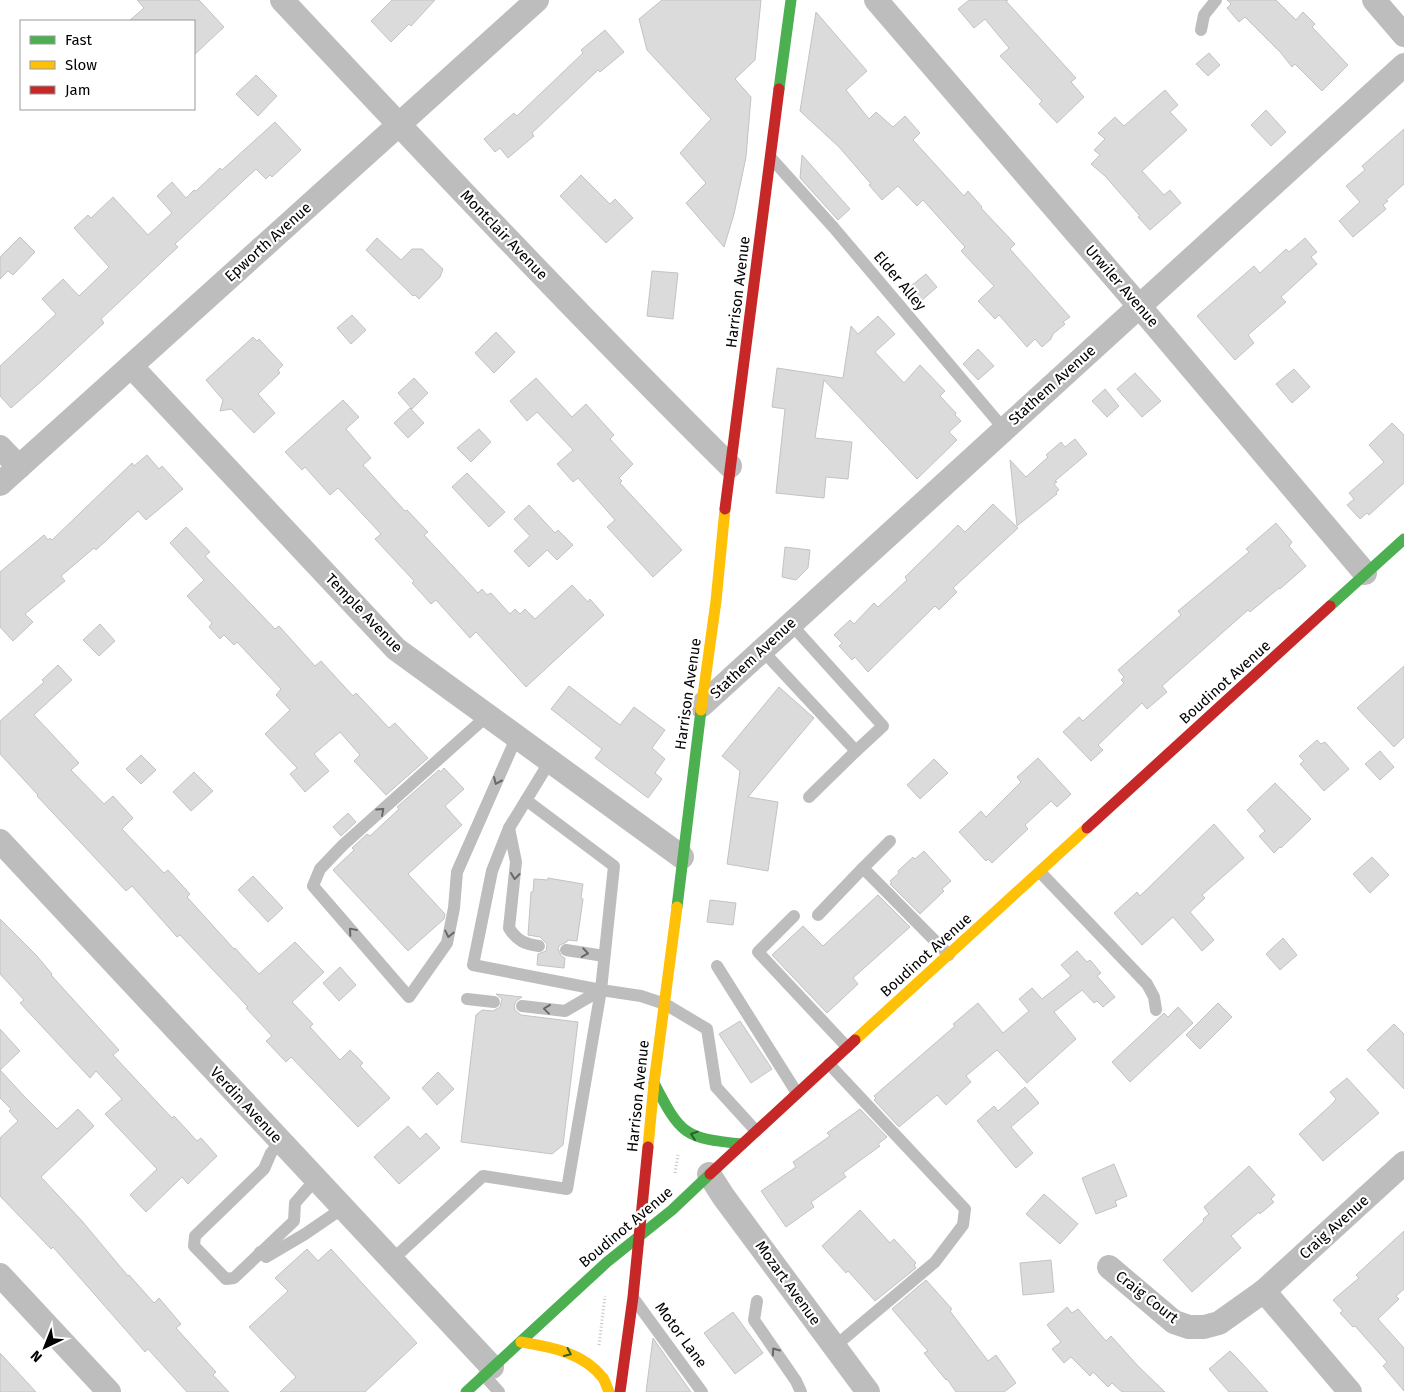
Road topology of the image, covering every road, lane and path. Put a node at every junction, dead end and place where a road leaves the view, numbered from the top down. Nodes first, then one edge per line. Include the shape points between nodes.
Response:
1 (537, 0) edge
2 (791, 0) edge
3 (876, 0) edge
4 (1216, 0) edge
5 (1374, 0) edge
6 (290, 3) edge
7 (1202, 30) dead end
8 (1404, 35) edge
9 (1404, 66) edge
10 (398, 125) junction
11 (770, 156) junction
12 (1140, 307) junction
13 (131, 366) junction
14 (1004, 428) junction
15 (0, 446) edge
16 (730, 466) junction
17 (19, 467) junction
18 (0, 484) edge
19 (1404, 539) edge
20 (1365, 573) junction
21 (790, 623) junction
22 (762, 650) junction
23 (701, 706) junction
24 (487, 716) junction
25 (516, 736) junction
26 (856, 751) junction
27 (550, 761) junction
28 (809, 798) dead end
29 (526, 800) junction
30 (509, 828) junction
31 (890, 840) dead end
32 (0, 842) edge
33 (682, 856) junction
34 (863, 868) junction
35 (1040, 872) junction
36 (818, 915) dead end
37 (794, 916) dead end
38 (539, 946) dead end
39 (566, 950) dead end
40 (949, 955) junction
41 (604, 956) junction
42 (717, 966) dead end
43 (601, 990) junction
44 (467, 999) dead end
45 (494, 1002) dead end
46 (665, 1004) junction
47 (522, 1006) dead end
48 (1156, 1010) dead end
49 (847, 1047) junction
50 (829, 1064) junction
51 (654, 1082) junction
52 (797, 1093) junction
53 (756, 1131) junction
54 (281, 1141) junction
55 (742, 1144) junction
56 (678, 1151) dead end
57 (1404, 1163) edge
58 (709, 1174) junction
59 (316, 1179) junction
60 (674, 1182) dead end
61 (343, 1208) junction
62 (639, 1236) junction
63 (260, 1252) junction
64 (392, 1260) junction
65 (1109, 1267) dead end
66 (0, 1275) edge
67 (606, 1291) dead end
68 (1264, 1291) junction
69 (633, 1297) junction
70 (757, 1301) dead end
71 (521, 1342) junction
72 (834, 1347) junction
73 (597, 1351) dead end
74 (488, 1371) junction
75 (109, 1392) edge
76 (466, 1392) edge
77 (499, 1392) edge
78 (609, 1392) edge
79 (620, 1392) edge
80 (702, 1392) edge
81 (801, 1392) edge
82 (868, 1392) edge
83 (1350, 1392) edge

1 - 10 street, Epworth Avenue
2 - 11 street, Harrison Avenue
3 - 12 street, Urwiler Avenue
4 - 7 lane via 1204,15
5 - 8 street
6 - 10 street, Montclair Avenue
9 - 12 street, Stathem Avenue
10 - 13 street, Epworth Avenue
10 - 16 street, Montclair Avenue
11 - 14 lane, Elder Alley
11 - 16 street, Harrison Avenue
12 - 14 street, Stathem Avenue
12 - 20 street, Urwiler Avenue
13 - 17 street, Epworth Avenue
13 - 24 street, Temple Avenue via 396,649
14 - 21 street, Stathem Avenue
15 - 17 street
16 - 23 street, Harrison Avenue
17 - 18 street, Epworth Avenue
19 - 20 street, Boudinot Avenue
20 - 35 street, Boudinot Avenue
21 - 22 street, Stathem Avenue
21 - 26 lane via 883,726
22 - 23 street, Stathem Avenue
22 - 26 lane
23 - 33 street, Harrison Avenue
24 - 25 street, Temple Avenue
25 -> 24 lane via 457,872 447,943 409,997 313,886 320,869 344,844
25 - 27 street, Temple Avenue
26 - 28 lane
27 - 29 lane
27 - 33 street, Temple Avenue
29 - 30 lane
29 - 41 lane via 614,866
30 -> 38 lane via 516,862 508,928 514,938 524,944
30 - 43 lane via 492,872 473,966
31 - 34 lane
32 - 54 street, Verdin Avenue
33 - 46 street, Harrison Avenue
34 - 36 lane
34 - 40 lane
35 - 40 street, Boudinot Avenue
35 - 48 lane via 1147,984
37 - 49 lane via 758,952
39 -> 41 lane
40 - 49 street, Boudinot Avenue
41 - 43 lane
42 - 52 lane
43 - 46 lane via 641,996
43 -> 47 lane via 565,1011
43 - 64 lane via 567,1189 483,1176
44 - 45 lane
46 - 51 street, Harrison Avenue
46 - 53 lane via 707,1029 716,1087
49 - 50 street, Boudinot Avenue
50 - 52 street, Boudinot Avenue
50 - 72 lane via 965,1209 963,1225 935,1262
55 -> 51 street via 712,1141 685,1131 675,1121
51 - 62 street, Harrison Avenue
52 - 53 street, Boudinot Avenue
53 - 55 street, Boudinot Avenue
54 - 59 street, Verdin Avenue
54 - 63 lane via 264,1169 196,1236 194,1246 226,1278 234,1278
55 - 58 street, Boudinot Avenue
56 - 60 path
57 - 68 street, Craig Avenue
58 - 62 street, Boudinot Avenue
58 - 72 street, Mozart Avenue
59 - 61 street, Verdin Avenue
59 - 63 lane via 295,1203 294,1221
61 - 63 lane via 266,1257
61 - 64 street, Verdin Avenue
62 - 69 street, Harrison Avenue
62 - 71 street, Boudinot Avenue
64 - 74 street, Verdin Avenue
65 - 68 street, Craig Court via 1174,1322 1189,1327 1219,1323
66 - 75 street
67 - 73 path
68 - 83 street
69 - 79 street, Harrison Avenue
69 - 80 lane, Motor Lane
81 -> 70 lane via 754,1320
71 - 74 street, Boudinot Avenue
71 -> 78 street via 569,1352 603,1378
72 - 82 street, Mozart Avenue
74 - 76 street, Boudinot Avenue
74 - 77 lane

